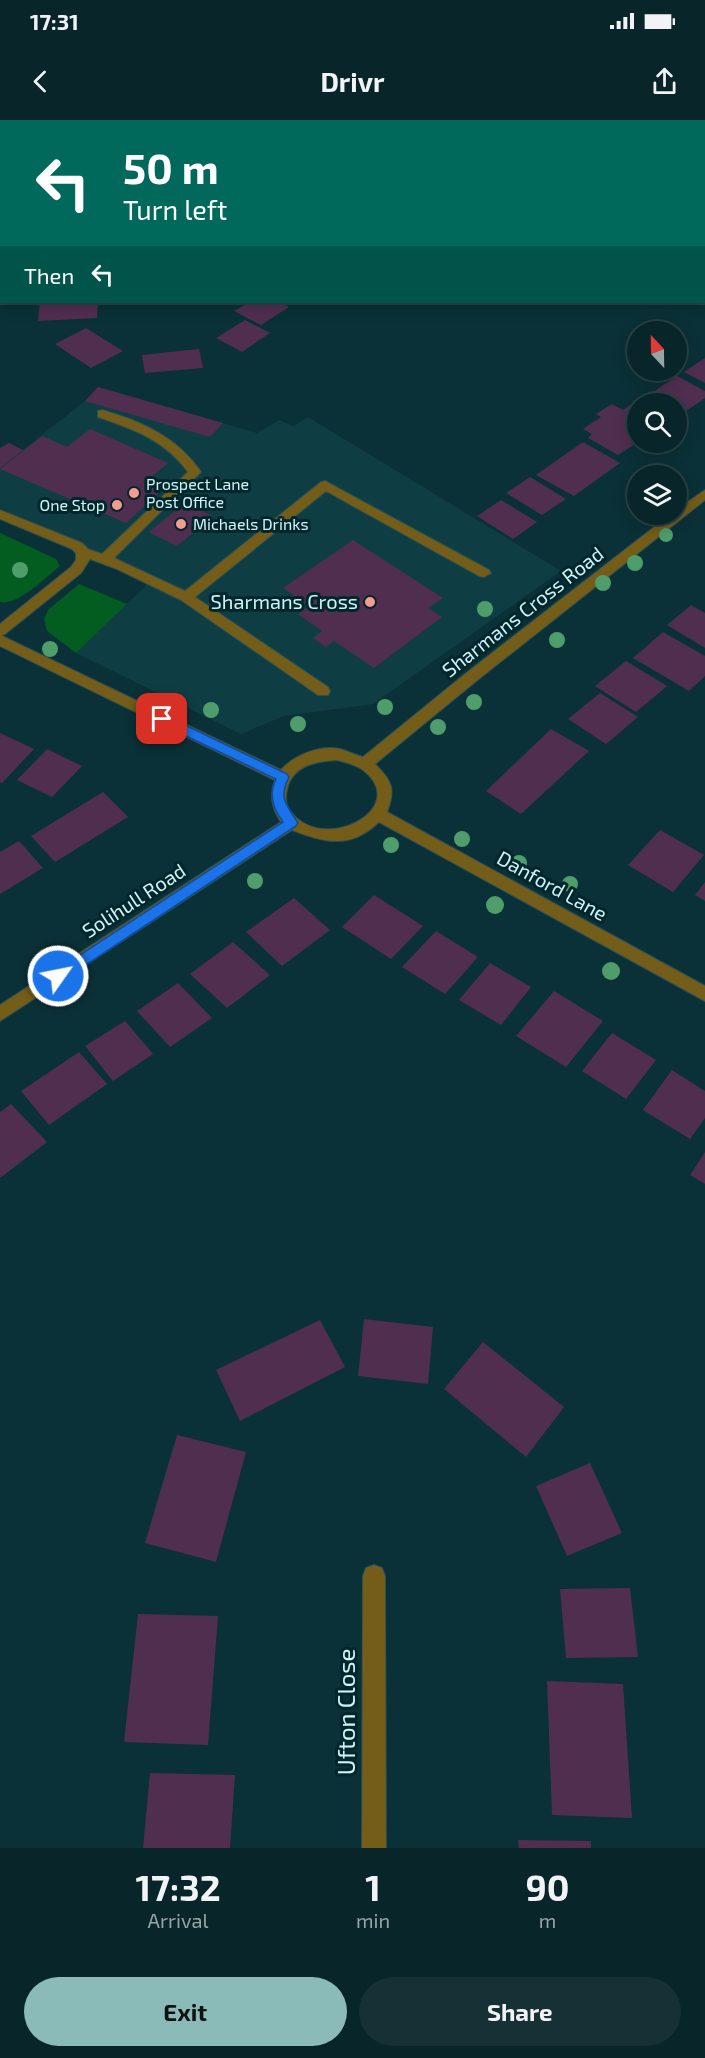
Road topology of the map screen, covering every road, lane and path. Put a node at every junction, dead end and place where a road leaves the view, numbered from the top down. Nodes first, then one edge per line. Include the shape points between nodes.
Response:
1 (102, 414) dead end
2 (705, 494) edge
3 (0, 514) edge
4 (83, 552) junction
5 (104, 560) junction
6 (484, 573) dead end
7 (186, 597) junction
8 (0, 631) edge
9 (0, 640) edge
10 (323, 691) dead end
11 (366, 763) junction
12 (283, 777) junction
13 (379, 815) junction
14 (291, 823) junction
15 (705, 994) edge
16 (0, 1014) edge
17 (374, 1576) dead end
18 (374, 1848) edge

1 - 5 street via 163,438 195,472
2 - 11 street, Sharmans Cross Road
3 - 4 street
4 - 5 street
4 - 8 street via 76,570
5 - 7 street
6 - 7 street via 325,485
7 - 10 street
9 - 12 street
11 - 12 street via 338,754 319,755 294,766
11 - 13 street via 385,787
12 - 14 street via 278,800
13 - 14 street via 350,834 332,836 313,834
13 - 15 street, Danford Lane
14 - 16 street, Solihull Road
17 - 18 street, Ufton Close

